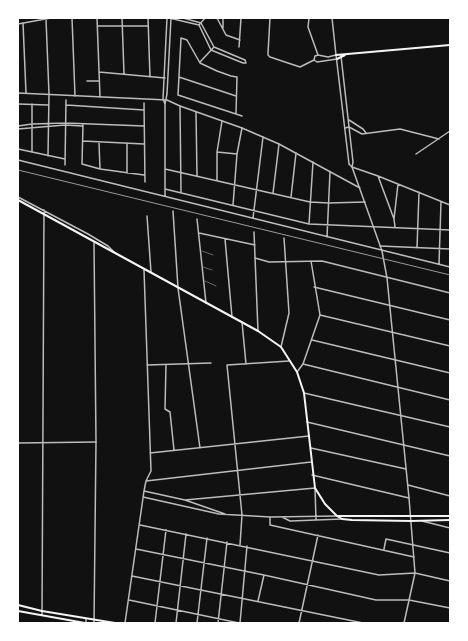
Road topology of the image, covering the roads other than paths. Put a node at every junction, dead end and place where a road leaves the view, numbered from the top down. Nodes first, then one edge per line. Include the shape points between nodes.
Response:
1 (50, 18) edge
2 (72, 18) edge
3 (97, 18) edge
4 (122, 18) edge
5 (148, 18) edge
6 (169, 18) edge
7 (182, 18) edge
8 (205, 18) edge
9 (217, 18) edge
10 (223, 18) edge
11 (241, 18) edge
12 (270, 18) edge
13 (309, 18) edge
14 (332, 18) edge
15 (46, 19) edge
16 (182, 21) junction
17 (201, 22) junction
18 (23, 23) junction
19 (18, 24) edge
20 (198, 25) junction
21 (98, 26) junction
22 (122, 26) junction
23 (148, 26) junction
24 (223, 29) junction
25 (240, 40) junction
26 (450, 45) edge
27 (214, 47) junction
28 (239, 47) dead end
29 (211, 50) junction
30 (318, 54) junction
31 (341, 54) junction
32 (336, 55) junction
33 (345, 55) junction
34 (321, 56) junction
35 (342, 58) junction
36 (336, 59) junction
37 (314, 60) junction
38 (320, 61) junction
39 (200, 63) junction
40 (99, 72) junction
41 (124, 74) junction
42 (150, 76) junction
43 (179, 77) junction
44 (164, 78) junction
45 (87, 81) dead end
46 (99, 81) junction
47 (345, 88) junction
48 (340, 89) junction
49 (18, 93) edge
50 (26, 93) junction
51 (49, 94) junction
52 (75, 96) junction
53 (236, 96) junction
54 (100, 97) junction
55 (163, 99) junction
56 (66, 100) dead end
57 (167, 100) junction
58 (144, 103) dead end
59 (18, 104) edge
60 (32, 104) junction
61 (165, 104) junction
62 (49, 105) junction
63 (66, 105) junction
64 (180, 106) junction
65 (144, 110) junction
66 (196, 112) junction
67 (347, 112) junction
68 (343, 113) junction
69 (236, 114) junction
70 (242, 116) dead end
71 (348, 120) junction
72 (222, 121) junction
73 (32, 124) junction
74 (65, 124) junction
75 (48, 125) junction
76 (83, 125) junction
77 (18, 126) edge
78 (144, 126) junction
79 (349, 127) junction
80 (32, 128) junction
81 (242, 128) junction
82 (345, 128) junction
83 (18, 130) edge
84 (450, 131) edge
85 (366, 134) junction
86 (263, 137) junction
87 (439, 139) junction
88 (83, 141) junction
89 (99, 142) junction
90 (127, 143) junction
91 (144, 144) junction
92 (279, 144) junction
93 (18, 149) edge
94 (32, 152) junction
95 (217, 152) junction
96 (296, 153) junction
97 (237, 154) junction
98 (416, 154) dead end
99 (48, 156) junction
100 (65, 159) junction
101 (18, 160) edge
102 (313, 162) junction
103 (65, 165) dead end
104 (352, 167) junction
105 (100, 169) junction
106 (165, 169) junction
107 (330, 172) junction
108 (127, 173) junction
109 (182, 173) junction
110 (144, 175) junction
111 (197, 176) junction
112 (378, 176) junction
113 (217, 181) junction
114 (144, 182) dead end
115 (398, 184) junction
116 (234, 185) junction
117 (360, 188) junction
118 (165, 189) junction
119 (256, 190) junction
120 (181, 192) junction
121 (419, 192) junction
122 (273, 194) junction
123 (165, 196) junction
124 (18, 197) edge
125 (291, 198) junction
126 (18, 200) edge
127 (310, 202) junction
128 (365, 202) junction
129 (441, 202) junction
130 (329, 203) junction
131 (233, 205) junction
132 (450, 205) edge
133 (44, 210) junction
134 (254, 210) junction
135 (173, 211) dead end
136 (44, 215) junction
137 (147, 216) dead end
138 (253, 218) junction
139 (197, 219) dead end
140 (394, 219) junction
141 (309, 224) junction
142 (329, 224) junction
143 (373, 226) junction
144 (395, 227) junction
145 (418, 228) junction
146 (440, 229) junction
147 (450, 230) edge
148 (254, 232) dead end
149 (199, 233) junction
150 (284, 238) dead end
151 (327, 238) junction
152 (225, 239) junction
153 (94, 243) junction
154 (255, 245) junction
155 (380, 246) junction
156 (417, 248) junction
157 (439, 249) junction
158 (450, 249) edge
159 (200, 251) junction
160 (382, 251) junction
161 (117, 254) junction
162 (213, 255) dead end
163 (255, 258) junction
164 (285, 261) junction
165 (311, 261) junction
166 (439, 264) junction
167 (202, 266) junction
168 (450, 267) edge
169 (144, 269) junction
170 (212, 270) dead end
171 (151, 273) junction
172 (387, 278) junction
173 (204, 281) junction
174 (216, 286) dead end
175 (314, 287) junction
176 (178, 288) junction
177 (450, 293) edge
178 (206, 303) junction
179 (390, 305) junction
180 (320, 315) junction
181 (232, 316) junction
182 (450, 320) edge
183 (242, 322) junction
184 (258, 331) junction
185 (392, 332) junction
186 (312, 340) junction
187 (450, 346) edge
188 (281, 347) junction
189 (395, 360) junction
190 (291, 361) junction
191 (212, 363) dead end
192 (188, 364) junction
193 (246, 364) junction
194 (303, 364) junction
195 (147, 365) junction
196 (166, 365) junction
197 (297, 372) junction
198 (450, 373) edge
199 (398, 388) junction
200 (304, 393) junction
201 (450, 400) edge
202 (401, 415) junction
203 (307, 422) junction
204 (450, 427) edge
205 (309, 436) junction
206 (96, 442) junction
207 (18, 443) edge
208 (43, 443) junction
209 (235, 444) junction
210 (404, 445) junction
211 (310, 447) junction
212 (200, 448) junction
213 (174, 451) junction
214 (150, 453) junction
215 (450, 456) edge
216 (311, 462) junction
217 (238, 470) junction
218 (406, 470) junction
219 (312, 475) junction
220 (146, 482) junction
221 (408, 486) junction
222 (315, 488) junction
223 (144, 490) junction
224 (240, 494) junction
225 (450, 496) edge
226 (143, 497) junction
227 (200, 498) junction
228 (409, 498) junction
229 (185, 500) junction
230 (200, 504) junction
231 (225, 514) junction
232 (242, 515) junction
233 (316, 515) junction
234 (280, 516) junction
235 (337, 516) junction
236 (411, 516) junction
237 (450, 516) edge
238 (270, 517) junction
239 (342, 519) junction
240 (316, 520) junction
241 (450, 520) edge
242 (411, 521) junction
243 (420, 521) junction
244 (140, 524) junction
245 (450, 528) edge
246 (166, 530) junction
247 (186, 534) junction
248 (318, 535) junction
249 (206, 538) junction
250 (227, 542) junction
251 (412, 544) junction
252 (240, 545) junction
253 (247, 546) junction
254 (136, 549) junction
255 (383, 550) junction
256 (450, 553) edge
257 (163, 554) junction
258 (414, 556) junction
259 (182, 559) junction
260 (312, 560) junction
261 (204, 563) junction
262 (224, 567) junction
263 (245, 572) junction
264 (415, 574) junction
265 (264, 575) junction
266 (132, 576) junction
267 (160, 581) junction
268 (450, 581) edge
269 (306, 584) junction
270 (180, 586) junction
271 (201, 590) junction
272 (222, 594) junction
273 (242, 598) junction
274 (128, 600) junction
275 (409, 600) junction
276 (258, 601) junction
277 (18, 605) edge
278 (157, 606) junction
279 (450, 608) edge
280 (178, 610) junction
281 (301, 610) junction
282 (18, 611) edge
283 (42, 611) junction
284 (42, 615) junction
285 (199, 615) junction
286 (86, 618) junction
287 (90, 619) junction
288 (219, 619) junction
289 (94, 621) edge
290 (86, 623) edge
291 (90, 623) edge
292 (114, 623) edge
293 (125, 623) edge
294 (155, 623) edge
295 (176, 623) edge
296 (197, 623) edge
297 (218, 623) edge
298 (239, 623) edge
299 (299, 623) edge
300 (363, 623) edge
301 (404, 623) edge

1 - 15 street
2 - 52 street
3 - 21 street
4 - 22 street
5 - 23 street
6 - 16 street
6 - 44 street
6 - 57 street
7 - 16 street
7 - 17 street
8 - 17 street
9 - 24 street
10 - 24 street
11 - 25 street
12 - 37 street via 268,55 300,67
13 - 30 street via 308,27
14 - 32 street
15 - 18 street
15 - 51 street
16 - 20 street
17 - 20 street
17 - 27 street
18 - 19 street
18 - 50 street
20 - 29 street
21 - 22 street
21 - 40 street
22 - 23 street
22 - 41 street
23 - 42 street
24 - 25 street via 226,35
25 - 28 street
26 - 33 main road
27 - 29 street
27 - 29 street via 246,63
29 - 39 street
30 - 34 street
30 - 37 street
31 - 32 main road
31 - 33 main road
31 - 35 street
32 - 34 street
32 - 36 street
33 - 35 main road
34 - 38 street
35 - 36 main road
35 - 47 street
36 - 38 street
36 - 48 street
37 - 38 street
39 - 43 street via 187,40 181,38
39 - 53 street via 237,77
40 - 41 street
40 - 46 street
41 - 42 street
42 - 44 street
43 - 53 street
43 - 69 street via 178,95
44 - 55 street
45 - 46 street
46 - 54 street
47 - 48 street
47 - 67 street
48 - 68 street
49 - 50 street
50 - 51 street
51 - 52 street
51 - 62 street
52 - 54 street
53 - 69 street
54 - 55 street
55 - 57 street
55 - 61 street
56 - 63 street
57 - 61 street
57 - 64 street
58 - 65 street
59 - 60 street
60 - 62 street
60 - 73 street
61 - 106 street
62 - 75 street
63 - 65 street
63 - 74 street
64 - 66 street
64 - 109 street
65 - 78 street
66 - 72 street
66 - 111 street
67 - 68 street
67 - 71 street
68 - 82 street
69 - 70 street
71 - 79 street
71 - 85 street
72 - 81 street
72 - 95 street
73 - 75 street
73 - 77 street
73 - 80 street
74 - 75 street
74 - 76 street
74 - 100 street
75 - 80 street
75 - 99 street
76 - 78 street
76 - 88 street
78 - 91 street
79 - 82 street
79 - 85 street
79 - 104 street
80 - 83 street
80 - 94 street
81 - 86 street
81 - 97 street
82 - 104 street via 349,164
84 - 87 street
85 - 87 street via 400,129
86 - 92 street
86 - 119 street
87 - 98 street
88 - 89 street
88 - 105 street via 82,164
89 - 90 street
89 - 105 street
90 - 91 street
90 - 108 street
91 - 110 street
92 - 96 street
92 - 122 street
93 - 94 street
94 - 99 street
95 - 97 street
95 - 113 street
96 - 102 street
96 - 125 street
97 - 116 street
99 - 100 street
100 - 103 street
101 - 123 street
102 - 107 street
102 - 127 street
104 - 112 street
104 - 117 street
105 - 108 street
106 - 109 street
106 - 118 street
107 - 117 street
107 - 130 street
108 - 110 street
109 - 111 street
109 - 120 street
110 - 114 street
111 - 113 street
112 - 115 street
112 - 140 street
113 - 116 street
115 - 121 street
115 - 140 street
116 - 119 street
116 - 131 street
117 - 128 street
118 - 120 street
118 - 123 street
119 - 122 street
119 - 134 street
120 - 131 street
121 - 129 street
121 - 145 street
122 - 125 street
123 - 138 street
124 - 133 street
125 - 127 street
126 - 136 main road
127 - 130 street
127 - 141 street
128 - 130 street
128 - 143 street
129 - 132 street
129 - 146 street
130 - 142 street
131 - 134 street
133 - 136 street
133 - 161 street via 108,246
134 - 138 street
134 - 141 street
135 - 176 street
136 - 153 main road
136 - 208 street
137 - 171 street
138 - 151 street
139 - 149 street
140 - 144 street
141 - 142 street
142 - 143 street
142 - 151 street
143 - 144 street
143 - 155 street
144 - 145 street
145 - 146 street
145 - 156 street
146 - 147 street
146 - 157 street
148 - 154 street
149 - 152 street
149 - 159 street
150 - 164 street
151 - 160 street
152 - 154 street
152 - 181 street
153 - 161 main road
153 - 206 street
154 - 163 street
155 - 156 street
155 - 160 street
156 - 157 street
157 - 158 street
157 - 166 street
159 - 162 lane
159 - 167 street
160 - 166 street
160 - 172 street
161 - 169 main road
163 - 164 street via 269,262
163 - 184 street
164 - 165 street
164 - 188 street via 289,313
165 - 172 street via 322,261
165 - 175 street
166 - 168 street
167 - 170 lane
167 - 173 street
169 - 171 main road
169 - 195 street
171 - 176 main road
172 - 177 street
172 - 179 street
173 - 174 lane
173 - 178 street
175 - 179 street
175 - 180 street
176 - 178 main road
176 - 192 street
178 - 181 main road
179 - 182 street
179 - 185 street
180 - 185 street
180 - 186 street
181 - 183 main road
183 - 184 main road
183 - 193 street
184 - 188 main road
185 - 187 street
185 - 189 street
186 - 189 street
186 - 194 street
188 - 190 main road
189 - 198 street
189 - 199 street
190 - 193 street
190 - 197 main road
191 - 192 street
192 - 196 street
192 - 212 street
193 - 209 street via 227,365
194 - 197 street
194 - 199 street
195 - 196 street
195 - 214 street
196 - 213 street via 165,409 170,412
197 - 200 main road
199 - 201 street
199 - 202 street
200 - 202 street
200 - 203 main road
202 - 204 street
202 - 210 street
203 - 205 main road
203 - 210 street
205 - 209 street
205 - 211 main road
206 - 208 street
206 - 289 street
207 - 208 street
208 - 283 street
209 - 212 street
209 - 217 street
210 - 215 street
210 - 218 street
211 - 216 main road
211 - 218 street
212 - 213 street
213 - 214 street
214 - 220 street via 151,471
216 - 217 street
216 - 219 main road
217 - 220 street
217 - 224 street
218 - 221 street
219 - 222 main road
219 - 228 street
220 - 223 street
221 - 225 street
221 - 228 street
222 - 224 street
222 - 233 street
222 - 235 main road via 325,504
223 - 226 street
223 - 229 street
224 - 227 street
224 - 232 street
226 - 231 street
226 - 244 street
227 - 229 street
227 - 230 street
228 - 236 street
229 - 230 street
230 - 231 street
231 - 232 street
232 - 238 street
232 - 252 street
233 - 234 street
233 - 235 street
233 - 240 street
234 - 238 street
234 - 240 street via 290,521
235 - 236 main road
235 - 239 main road
236 - 237 main road
236 - 242 street
238 - 248 street via 270,525
239 - 240 street
239 - 242 main road
241 - 243 main road
242 - 243 main road
242 - 251 street
243 - 245 street
244 - 246 street
244 - 254 street
246 - 247 street
246 - 257 street
247 - 249 street
247 - 259 street
248 - 255 street
248 - 260 street
249 - 250 street
249 - 261 street
250 - 252 street
250 - 262 street
251 - 255 street via 386,539
251 - 256 street
251 - 258 street
252 - 253 street
253 - 260 street
253 - 263 street
254 - 257 street
254 - 266 street
255 - 258 street
257 - 259 street
257 - 267 street
258 - 264 street
259 - 261 street
259 - 270 street
260 - 264 street via 379,575
260 - 269 street
261 - 262 street
261 - 271 street
262 - 263 street
262 - 272 street
263 - 265 street
263 - 273 street
264 - 268 street
264 - 275 street
265 - 269 street
265 - 276 street
266 - 267 street
266 - 274 street
267 - 270 street
267 - 278 street
269 - 275 street via 376,600
269 - 281 street
270 - 271 street
270 - 280 street
271 - 272 street
271 - 285 street
272 - 273 street
272 - 288 street
273 - 276 street
273 - 298 street
274 - 278 street
274 - 293 street
275 - 279 street
275 - 301 street
276 - 281 street
277 - 283 main road
278 - 280 street
278 - 294 street
280 - 285 street
280 - 295 street
281 - 299 street
281 - 300 street
282 - 284 main road
283 - 284 street
283 - 286 main road
284 - 290 main road
285 - 288 street
285 - 296 street
286 - 287 main road
286 - 290 street
287 - 289 main road
287 - 291 street
288 - 297 street
288 - 298 street
289 - 292 main road

